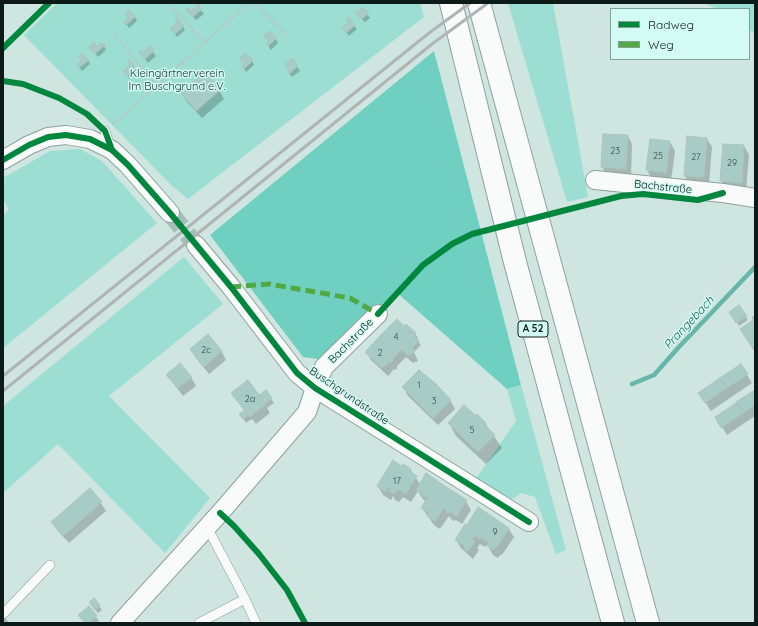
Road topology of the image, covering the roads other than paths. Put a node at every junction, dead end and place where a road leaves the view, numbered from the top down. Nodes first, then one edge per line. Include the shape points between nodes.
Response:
1 (447, 3) edge
2 (451, 3) edge
3 (479, 3) edge
4 (484, 3) edge
5 (459, 34) junction
6 (492, 53) junction
7 (105, 131) road end
8 (112, 150) junction
9 (3, 160) edge
10 (595, 180) dead end
11 (755, 198) edge
12 (170, 213) tunnel mouth
13 (196, 245) tunnel mouth
14 (378, 314) dead end
15 (324, 367) joint
16 (315, 388) junction
17 (529, 522) dead end
18 (207, 527) junction
19 (50, 565) dead end
20 (245, 599) junction
21 (3, 614) edge
22 (120, 623) edge
23 (199, 623) edge
24 (256, 623) edge
25 (614, 623) edge
26 (648, 623) edge

1 - 5 highway
2 - 5 highway, A 52
3 - 6 highway
4 - 6 highway
5 - 25 highway, A 52 via 515,262
6 - 26 highway
7 - 8 lane
8 - 9 street via 90,139 48,137
8 - 12 street
10 - 11 street, Bachstraße
13 - 16 street, Buschgrundstraße via 297,373
14 - 15 street, Bachstraße
15 - 16 street, Buschgrundstraße
16 - 17 street, Buschgrundstraße
16 - 18 street, Buschgrundstraße via 307,412
18 - 20 lane
18 - 22 street, Buschgrundstraße
19 - 21 lane
20 - 23 lane
20 - 24 lane

